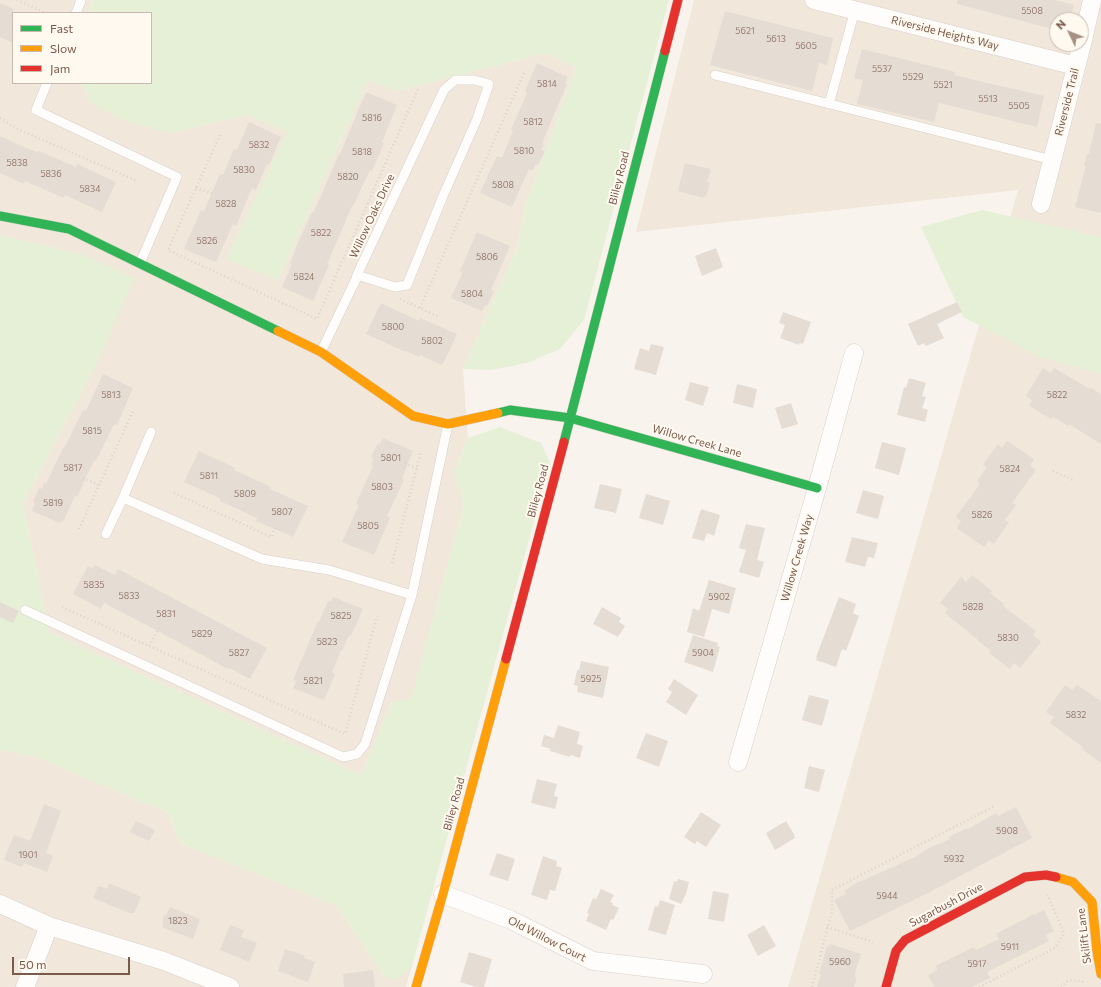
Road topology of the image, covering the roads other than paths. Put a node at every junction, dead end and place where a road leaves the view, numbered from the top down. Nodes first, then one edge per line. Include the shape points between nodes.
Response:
1 (80, 0) edge
2 (678, 0) edge
3 (814, 0) edge
4 (1092, 0) edge
5 (856, 5) edge
6 (76, 12) edge
7 (1076, 66) junction
8 (715, 75) dead end
9 (47, 84) edge
10 (829, 104) junction
11 (1052, 160) junction
12 (1042, 204) dead end
13 (0, 216) edge
14 (140, 263) junction
15 (357, 275) junction
16 (321, 352) junction
17 (854, 353) dead end
18 (570, 418) junction
19 (448, 424) junction
20 (151, 432) dead end
21 (817, 488) junction
22 (122, 498) junction
23 (106, 534) dead end
24 (412, 595) junction
25 (25, 610) dead end
26 (738, 762) dead end
27 (1046, 875) joint
28 (443, 894) junction
29 (0, 904) edge
30 (49, 926) junction
31 (703, 974) dead end
32 (1101, 974) edge
33 (25, 987) edge
34 (230, 987) edge
35 (416, 987) edge
36 (886, 987) edge

1 - 6 lane
2 - 18 street, Bliley Road
3 - 5 street, Riverside Heights Way
4 - 7 street, Riverside Trail
5 - 7 street, Riverside Heights Way
5 - 10 lane
7 - 11 street, Riverside Trail
8 - 10 lane
9 - 14 lane via 36,110 177,177
10 - 11 lane
11 - 12 street, Riverside Trail
13 - 14 street via 70,229
14 - 16 street
15 - 15 lane, Willow Oaks Drive via 444,90 455,80 474,80 489,84 477,119 407,284 395,287
15 - 16 lane, Willow Oaks Drive
16 - 19 street via 413,416
17 - 21 street, Willow Creek Way
18 - 19 street via 510,410
18 - 21 street, Willow Creek Lane
18 - 28 street, Bliley Road
19 - 24 lane
20 - 22 lane
21 - 26 street, Willow Creek Way
22 - 23 lane
22 - 24 lane via 262,559 329,570
24 - 25 lane via 365,744 357,754 343,757
27 - 32 street, Skilift Lane via 1073,882 1092,902
27 - 36 street, Sugarbush Drive via 1025,877 905,940 896,951
28 - 31 street, Old Willow Court via 511,920 593,961
28 - 35 street, Bliley Road
29 - 30 street
30 - 33 street
30 - 34 street via 164,961

